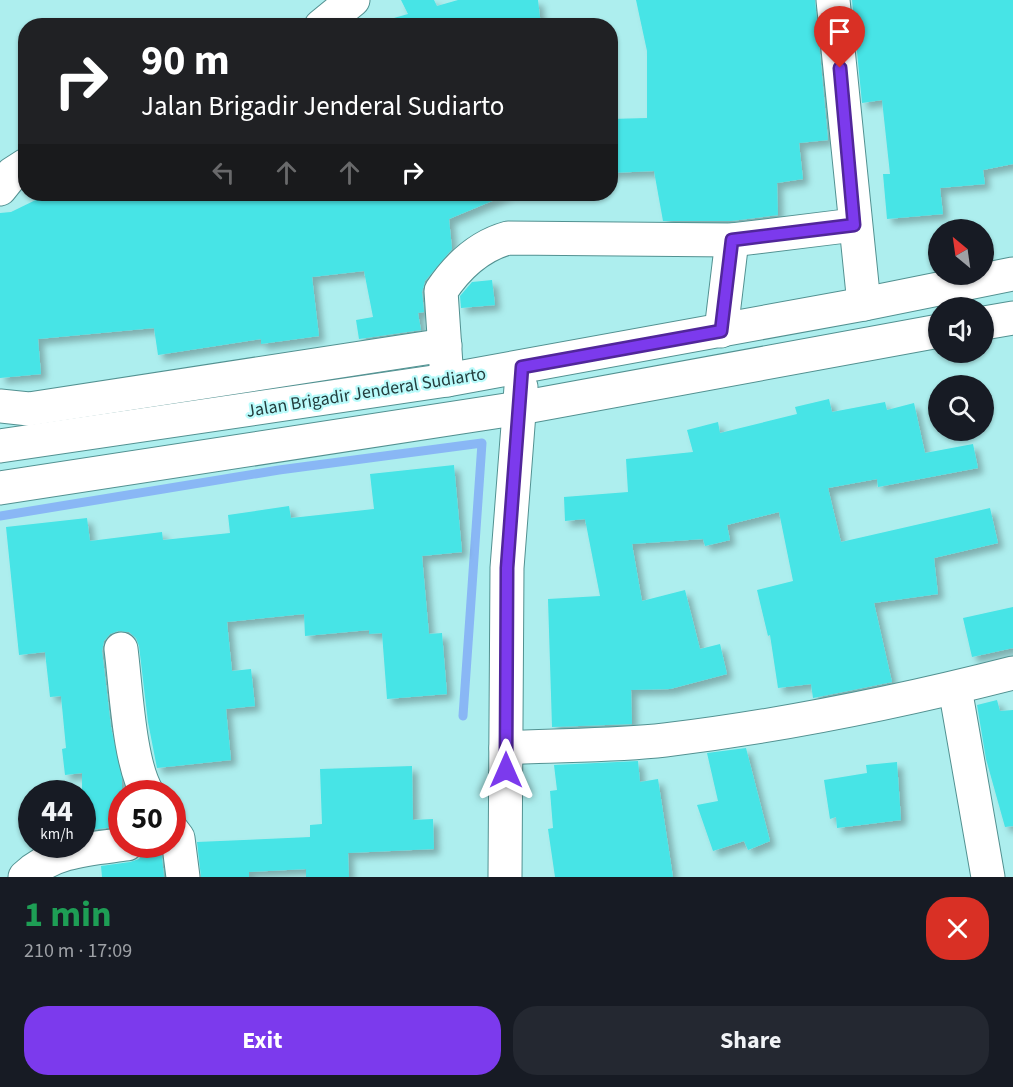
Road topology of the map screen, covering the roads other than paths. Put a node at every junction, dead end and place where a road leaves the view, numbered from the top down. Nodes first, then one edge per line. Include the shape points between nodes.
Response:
1 (353, 0) edge
2 (833, 0) edge
3 (331, 18) edge
4 (18, 170) edge
5 (0, 189) edge
6 (854, 225) junction
7 (732, 240) junction
8 (1013, 274) edge
9 (864, 304) junction
10 (1013, 318) edge
11 (994, 321) edge
12 (721, 331) junction
13 (928, 333) edge
14 (445, 345) junction
15 (522, 367) junction
16 (447, 380) junction
17 (0, 406) edge
18 (520, 408) junction
19 (0, 446) edge
20 (0, 489) edge
21 (121, 649) dead end
22 (1013, 673) edge
23 (955, 688) junction
24 (506, 748) junction
25 (140, 780) edge
26 (108, 847) edge
27 (179, 858) edge
28 (25, 877) edge
29 (183, 877) edge
30 (505, 877) edge
31 (988, 877) edge

1 - 3 main road
2 - 6 main road
4 - 5 main road
6 - 7 main road
6 - 9 main road
7 - 12 main road
7 - 14 main road via 508,238 496,242 466,260 441,291
8 - 9 main road, Jalan Brigadir Jenderal Sudiarto
9 - 12 main road, Jalan Brigadir Jenderal Sudiarto
10 - 11 main road
12 - 15 main road, Jalan Brigadir Jenderal Sudiarto
13 - 18 main road
14 - 16 main road
14 - 17 main road via 29,409
15 - 16 main road, Jalan Brigadir Jenderal Sudiarto
15 - 18 main road
16 - 19 main road, Jalan Brigadir Jenderal Sudiarto
18 - 20 main road
18 - 24 main road via 507,568
21 - 25 main road
22 - 23 main road
23 - 24 main road via 664,740
23 - 31 main road
24 - 30 main road
26 - 28 main road via 46,860
27 - 29 main road

